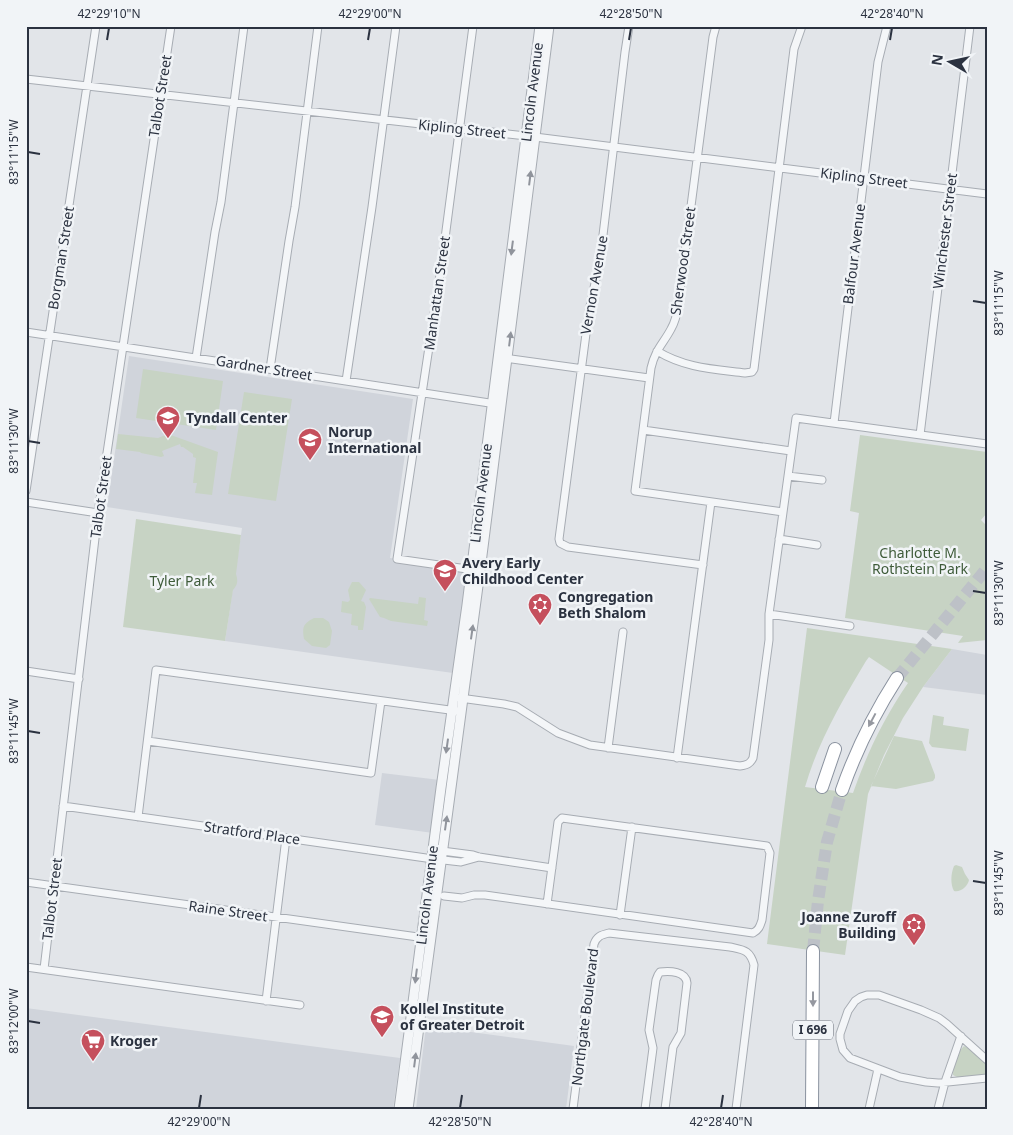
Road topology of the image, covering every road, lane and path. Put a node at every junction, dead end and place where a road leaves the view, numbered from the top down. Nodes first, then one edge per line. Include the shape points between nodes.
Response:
1 (96, 26) edge
2 (171, 26) edge
3 (244, 26) edge
4 (318, 26) edge
5 (396, 26) edge
6 (473, 26) edge
7 (540, 26) edge
8 (549, 26) edge
9 (629, 26) edge
10 (716, 26) edge
11 (802, 26) edge
12 (887, 26) edge
13 (970, 26) edge
14 (26, 79) edge
15 (86, 86) junction
16 (160, 94) junction
17 (234, 103) junction
18 (308, 111) junction
19 (383, 120) junction
20 (459, 128) junction
21 (530, 136) junction
22 (614, 147) junction
23 (697, 157) junction
24 (780, 168) junction
25 (864, 178) junction
26 (950, 189) junction
27 (987, 194) edge
28 (26, 332) edge
29 (49, 336) junction
30 (123, 347) junction
31 (657, 351) junction
32 (196, 358) junction
33 (503, 358) junction
34 (270, 369) junction
35 (581, 369) junction
36 (650, 378) junction
37 (346, 381) junction
38 (422, 392) junction
39 (497, 404) junction
40 (834, 423) junction
41 (643, 430) junction
42 (920, 435) junction
43 (987, 444) edge
44 (791, 451) junction
45 (788, 476) junction
46 (822, 480) dead end
47 (26, 490) edge
48 (26, 502) edge
49 (712, 502) junction
50 (783, 512) junction
51 (98, 514) junction
52 (779, 539) junction
53 (817, 544) dead end
54 (703, 565) junction
55 (476, 570) junction
56 (769, 614) junction
57 (850, 626) dead end
58 (623, 632) dead end
59 (26, 671) edge
60 (897, 678) tunnel mouth
61 (78, 679) junction
62 (459, 698) junction
63 (381, 701) junction
64 (457, 711) junction
65 (148, 741) junction
66 (608, 748) junction
67 (835, 749) dead end
68 (677, 758) junction
69 (822, 787) dead end
70 (842, 790) tunnel mouth
71 (64, 806) junction
72 (138, 817) junction
73 (632, 827) junction
74 (286, 838) junction
75 (438, 856) junction
76 (552, 868) junction
77 (26, 882) edge
78 (54, 886) junction
79 (444, 896) dead end
80 (547, 904) junction
81 (620, 915) junction
82 (276, 918) junction
83 (426, 939) junction
84 (813, 951) tunnel mouth
85 (26, 967) edge
86 (44, 970) junction
87 (266, 1001) junction
88 (300, 1005) dead end
89 (962, 1036) junction
90 (987, 1060) edge
91 (878, 1069) junction
92 (987, 1078) edge
93 (945, 1082) junction
94 (399, 1109) edge
95 (408, 1109) edge
96 (573, 1109) edge
97 (645, 1109) edge
98 (665, 1109) edge
99 (736, 1109) edge
100 (812, 1109) edge
101 (869, 1109) edge
102 (938, 1109) edge

1 - 15 street, Borgman Street
2 - 16 street, Talbot Street
3 - 17 street
4 - 18 street
5 - 19 street
6 - 20 street, Manhattan Street
7 - 21 street, Lincoln Avenue
8 - 21 street, Lincoln Avenue
9 - 22 street, Vernon Avenue
10 - 23 street, Sherwood Street
11 - 24 street via 794,49
12 - 25 street, Balfour Avenue via 879,54
13 - 26 street, Winchester Street
14 - 15 street, Kipling Street
15 - 16 street, Kipling Street
15 - 29 street, Borgman Street
16 - 17 street, Kipling Street
16 - 30 street, Talbot Street
17 - 18 street, Kipling Street
17 - 32 street
18 - 19 street, Kipling Street
18 - 34 street
19 - 20 street, Kipling Street
19 - 37 street
20 - 21 street, Kipling Street
20 - 38 street, Manhattan Street
21 - 22 street, Kipling Street
21 - 33 street, Lincoln Avenue
22 - 23 street, Kipling Street
22 - 35 street, Vernon Avenue via 600,260
23 - 24 street, Kipling Street
23 - 31 street, Sherwood Street via 676,318
24 - 25 street, Kipling Street
24 - 31 street via 752,372 688,365
25 - 26 street, Kipling Street
25 - 40 street, Balfour Avenue
26 - 27 street, Kipling Street
26 - 42 street, Winchester Street
28 - 29 street, Gardner Street
29 - 30 street, Gardner Street
29 - 47 street, Borgman Street
30 - 32 street, Gardner Street
30 - 51 street, Talbot Street
31 - 36 street, Sherwood Street
32 - 34 street, Gardner Street
33 - 35 street
33 - 39 street, Lincoln Avenue
34 - 37 street, Gardner Street
35 - 36 street
35 - 54 street, Vernon Avenue via 560,543 568,547
36 - 41 street, Sherwood Street
37 - 38 street, Gardner Street
38 - 39 street, Gardner Street
38 - 55 street, Manhattan Street via 398,559
39 - 55 street, Lincoln Avenue
40 - 42 street
40 - 44 street via 796,418
41 - 44 street
41 - 49 street, Sherwood Street via 635,491
42 - 43 street
44 - 45 street
45 - 46 street
45 - 50 street
48 - 51 street
49 - 50 street
49 - 54 street
50 - 52 street
51 - 61 street, Talbot Street
52 - 53 street
52 - 56 street
54 - 68 street
55 - 62 street, Lincoln Avenue
56 - 57 street
56 - 68 street via 769,640 753,758 749,764 740,766
58 - 66 street
59 - 61 street
60 -> 70 highway via 862,739
61 - 71 street, Talbot Street
62 - 64 street, Lincoln Avenue
62 - 66 street via 510,705 558,734
63 - 64 street
63 - 65 street via 371,773
63 - 65 street via 156,670
64 - 75 street, Lincoln Avenue
65 - 72 street
66 - 68 street
67 - 69 highway
71 - 72 street, Stratford Place
71 - 78 street, Talbot Street
72 - 74 street, Stratford Place
73 - 76 street via 562,818 558,822
73 - 81 street
73 - 81 street via 767,846 770,853 766,891 760,926 753,933
74 - 75 street, Stratford Place
74 - 82 street
75 - 76 street, Stratford Place via 462,862 479,857
75 - 83 street, Lincoln Avenue
76 - 80 street
77 - 78 street, Raine Street
78 - 82 street, Raine Street
78 - 86 street, Talbot Street
79 - 80 street via 484,895
80 - 81 street
82 - 83 street, Raine Street
82 - 87 street
83 -> 94 street, Lincoln Avenue
95 -> 83 street, Lincoln Avenue
84 -> 100 highway, I 696
85 - 86 street
86 - 87 street
87 - 88 street
89 - 90 street
89 - 91 street via 939,1018 921,1010 879,995 861,997 848,1010 840,1040 850,1058
89 - 93 street
91 - 93 street via 910,1079
91 - 101 street
92 - 93 street
93 - 102 street
96 - 99 street, Northgate Boulevard via 594,944 596,939 609,933 749,952 754,965
97 - 98 street via 653,1048 649,1030 656,980 660,972 667,971 682,973 687,983 681,1033 673,1047

